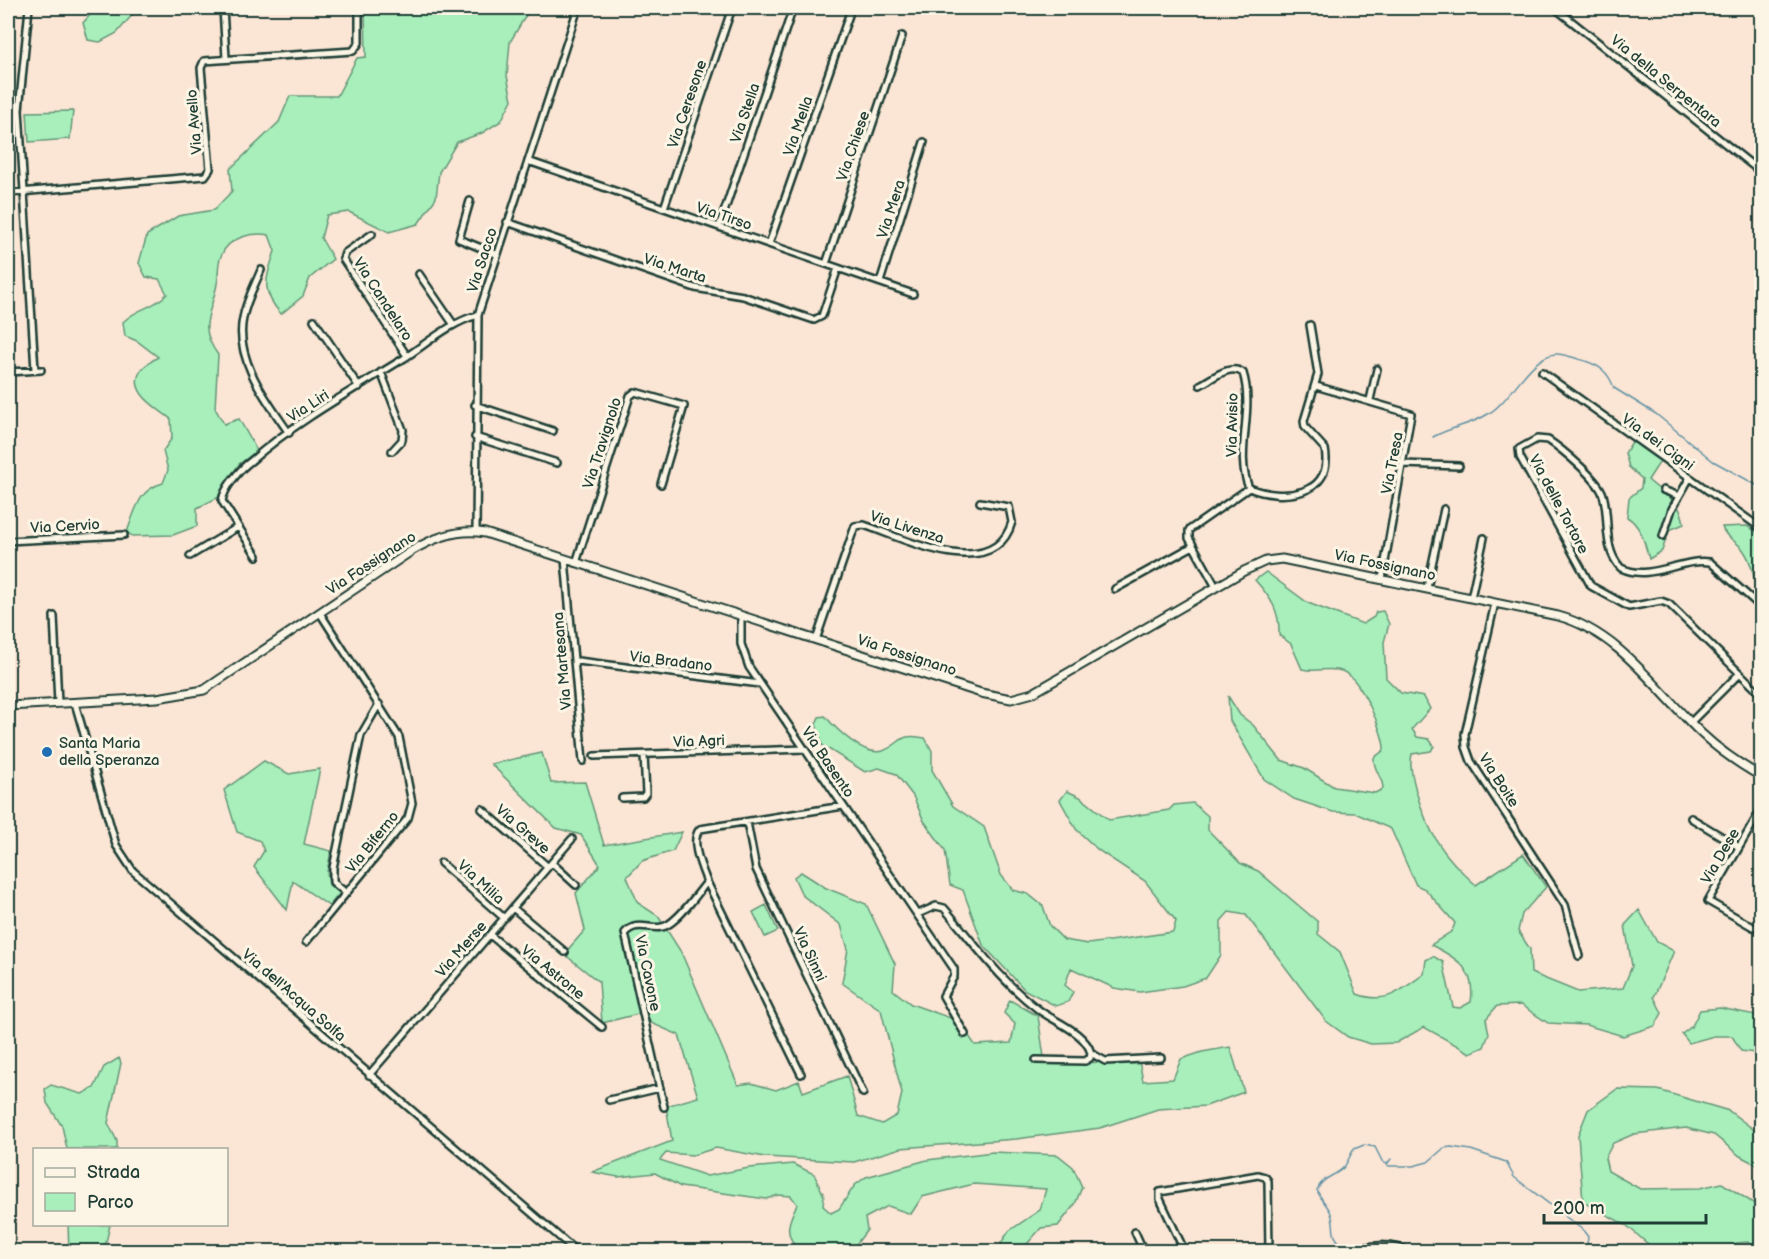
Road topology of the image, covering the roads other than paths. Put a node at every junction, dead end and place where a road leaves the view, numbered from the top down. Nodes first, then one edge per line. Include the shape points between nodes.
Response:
1 (29, 8) edge
2 (223, 8) edge
3 (358, 8) edge
4 (578, 8) edge
5 (732, 8) edge
6 (793, 8) edge
7 (1555, 8) edge
8 (849, 15) dead end
9 (902, 36) dead end
10 (226, 58) junction
11 (924, 142) dead end
12 (528, 161) junction
13 (1761, 173) edge
14 (24, 192) junction
15 (8, 193) edge
16 (470, 201) dead end
17 (664, 208) junction
18 (507, 222) junction
19 (718, 227) junction
20 (372, 234) dead end
21 (769, 244) junction
22 (496, 254) junction
23 (826, 264) junction
24 (838, 268) junction
25 (261, 270) dead end
26 (419, 274) dead end
27 (880, 282) junction
28 (913, 294) dead end
29 (478, 315) junction
30 (314, 320) dead end
31 (1310, 325) dead end
32 (454, 326) junction
33 (406, 356) junction
34 (1377, 369) dead end
35 (8, 372) edge
36 (381, 372) junction
37 (1542, 372) dead end
38 (1200, 385) dead end
39 (1316, 386) junction
40 (359, 387) junction
41 (1370, 400) junction
42 (475, 405) junction
43 (553, 431) dead end
44 (289, 433) junction
45 (475, 437) junction
46 (392, 451) dead end
47 (557, 462) dead end
48 (1403, 464) junction
49 (1459, 466) dead end
50 (1689, 479) junction
51 (661, 484) dead end
52 (1249, 488) junction
53 (1663, 490) dead end
54 (1679, 496) junction
55 (980, 502) dead end
56 (1444, 509) dead end
57 (238, 527) junction
58 (1761, 529) edge
59 (476, 532) junction
60 (124, 536) dead end
61 (1664, 536) dead end
62 (1484, 538) dead end
63 (8, 541) edge
64 (1193, 546) junction
65 (190, 556) dead end
66 (257, 556) dead end
67 (565, 559) junction
68 (576, 563) junction
69 (1382, 579) junction
70 (1216, 587) junction
71 (1427, 588) junction
72 (1115, 589) dead end
73 (1471, 598) junction
74 (1495, 603) junction
75 (1761, 608) edge
76 (320, 613) junction
77 (54, 616) dead end
78 (741, 616) junction
79 (816, 640) junction
80 (578, 661) dead end
81 (1739, 674) junction
82 (760, 684) junction
83 (1761, 695) edge
84 (75, 703) junction
85 (58, 704) junction
86 (379, 704) junction
87 (8, 706) edge
88 (1690, 723) junction
89 (804, 749) junction
90 (644, 755) junction
91 (594, 756) dead end
92 (583, 761) dead end
93 (1761, 777) edge
94 (622, 798) dead end
95 (843, 806) junction
96 (1761, 808) edge
97 (482, 809) dead end
98 (1691, 818) dead end
99 (747, 822) junction
100 (572, 839) dead end
101 (1739, 847) junction
102 (441, 863) dead end
103 (550, 865) junction
104 (707, 882) junction
105 (576, 885) dead end
106 (346, 893) junction
107 (513, 908) junction
108 (918, 914) junction
109 (504, 918) junction
110 (1753, 927) dead end
111 (490, 935) junction
112 (306, 942) dead end
113 (565, 952) dead end
114 (1579, 956) dead end
115 (602, 1027) dead end
116 (965, 1034) dead end
117 (1091, 1053) junction
118 (1161, 1058) dead end
119 (1036, 1059) dead end
120 (801, 1074) dead end
121 (369, 1075) junction
122 (660, 1088) junction
123 (863, 1093) dead end
124 (609, 1100) dead end
125 (664, 1107) dead end
126 (1135, 1232) dead end
127 (577, 1251) edge
128 (1144, 1251) edge
129 (1185, 1251) edge
130 (1269, 1251) edge
131 (1351, 1251) edge
132 (1410, 1251) edge

1 - 14 street via 20,100
2 - 10 street
3 - 10 street, Via Avello via 359,43 353,51
4 - 12 street, Via Sacco
5 - 17 street, Via Ceresone
6 - 19 street, Via Stella
7 - 13 street, Via della Serpentara
8 - 21 street, Via Mella
9 - 23 street, Via Chiese
10 - 14 street, Via Avello via 207,60 201,66 210,165 205,176
11 - 27 street, Via Mera
12 - 17 street, Via Tirso
12 - 18 street, Via Sacco
14 - 15 street, Via Avello
14 - 35 street via 38,370
16 - 22 street via 459,239
17 - 19 street, Via Tirso
18 - 22 street, Via Sacco
18 - 24 street, Via Marta via 695,288 743,296 816,320 822,316
19 - 21 street, Via Tirso
20 - 33 street, Via Candelaro via 344,254 343,259
21 - 23 street, Via Tirso
22 - 29 street, Via Sacco
23 - 24 street, Via Tirso
24 - 27 street, Via Tirso
25 - 44 street via 243,317 242,337 257,384
26 - 32 street
27 - 28 street, Via Tirso
29 - 32 street, Via Liri
29 - 42 street, Via Sacco
30 - 40 street
31 - 39 street via 1318,367
32 - 33 street, Via Liri
33 - 36 street, Via Liri
34 - 41 street
36 - 40 street, Via Liri
36 - 46 street via 403,429 402,440
37 - 50 street, Via dei Cigni
38 - 52 street, Via Avisio via 1230,370 1243,374 1247,418 1243,467
39 - 41 street, Via Tresa
39 - 52 street via 1304,421 1325,448 1325,465 1318,481 1303,492 1281,495
40 - 44 street, Via Liri
41 - 48 street, Via Tresa via 1411,412
42 - 43 street
42 - 45 street, Via Sacco
44 - 57 street, Via Liri via 251,460 223,495 223,503
45 - 47 street
45 - 59 street, Via Sacco
48 - 49 street
48 - 69 street, Via Tresa
50 - 54 street
50 - 58 street, Via dei Cigni
51 - 68 street, Via Travignolo via 684,406 635,392 630,396
52 - 64 street via 1189,530
53 - 54 street
54 - 61 street
55 - 79 street, Via Livenza via 1009,507 1012,522 998,543 972,555 955,555 864,525 855,526
56 - 71 street
57 - 65 street
57 - 66 street, Via Liri
59 - 67 street, Via Fossignano
59 - 76 street, Via Fossignano via 451,534 425,543
60 - 63 street, Via Cervio
62 - 73 street
64 - 70 street
64 - 72 street
67 - 68 street, Via Fossignano
67 - 92 street, Via Martesana
68 - 78 street, Via Fossignano
69 - 70 street, Via Fossignano via 1280,559 1252,567
69 - 71 street, Via Fossignano
70 - 79 street, Via Fossignano via 1033,693 1014,698 981,693
71 - 73 street, Via Fossignano
73 - 74 street, Via Fossignano
74 - 88 street, Via Fossignano via 1567,619 1598,632
74 - 114 street, Via Boite via 1465,734 1466,747 1469,758 1565,905
75 - 81 street, Via delle Tortore via 1710,562 1640,573 1621,568 1608,538 1604,498 1598,486 1548,440 1535,440 1519,449 1591,586 1629,608 1668,603
76 - 84 street, Via Fossignano via 202,691
76 - 86 street, Via Biferno
77 - 85 street
78 - 79 street, Via Fossignano
78 - 82 street, Via Basento via 742,651
80 - 82 street, Via Bradano
81 - 83 street
81 - 88 street
82 - 89 street, Via Basento
84 - 85 street, Via Fossignano
84 - 121 street, Via dell'Acqua Solfa via 125,862
85 - 87 street, Via Fossignano
86 - 106 street, Via Biferno via 361,735 333,867 333,882
86 - 106 street, Via Biferno via 402,743 412,808
88 - 93 street, Via Fossignano via 1719,749
89 - 90 street, Via Agri
89 - 95 street, Via Basento
90 - 91 street, Via Agri
90 - 94 street via 646,793 643,797
95 - 99 street
95 - 108 street, Via Basento
96 - 101 street, Via Dese
97 - 103 street, Via Greve
98 - 101 street
99 - 104 street via 698,831 699,859
99 - 123 street, Via Sinni via 758,872
100 - 103 street, Via Merse
101 - 110 street, Via Dese via 1708,902
102 - 109 street, Via Milia
103 - 105 street, Via Greve
103 - 107 street, Via Merse
104 - 120 street
104 - 122 street, Via Cavone via 669,925 637,926 625,934
106 - 112 street, Via Biferno
107 - 109 street, Via Merse
107 - 113 street
108 - 116 street, Via Basento via 954,969 943,996
108 - 117 street via 943,907 1015,991 1082,1038
109 - 111 street, Via Merse
111 - 115 street, Via Astrone
111 - 121 street, Via Merse
117 - 118 street via 1107,1061
117 - 119 street via 1086,1061
121 - 127 street, Via dell'Acqua Solfa
122 - 124 street
122 - 125 street, Via Cavone
126 - 128 street
129 - 130 street via 1159,1193 1260,1175 1268,1181
131 - 132 street via 1374,1246

